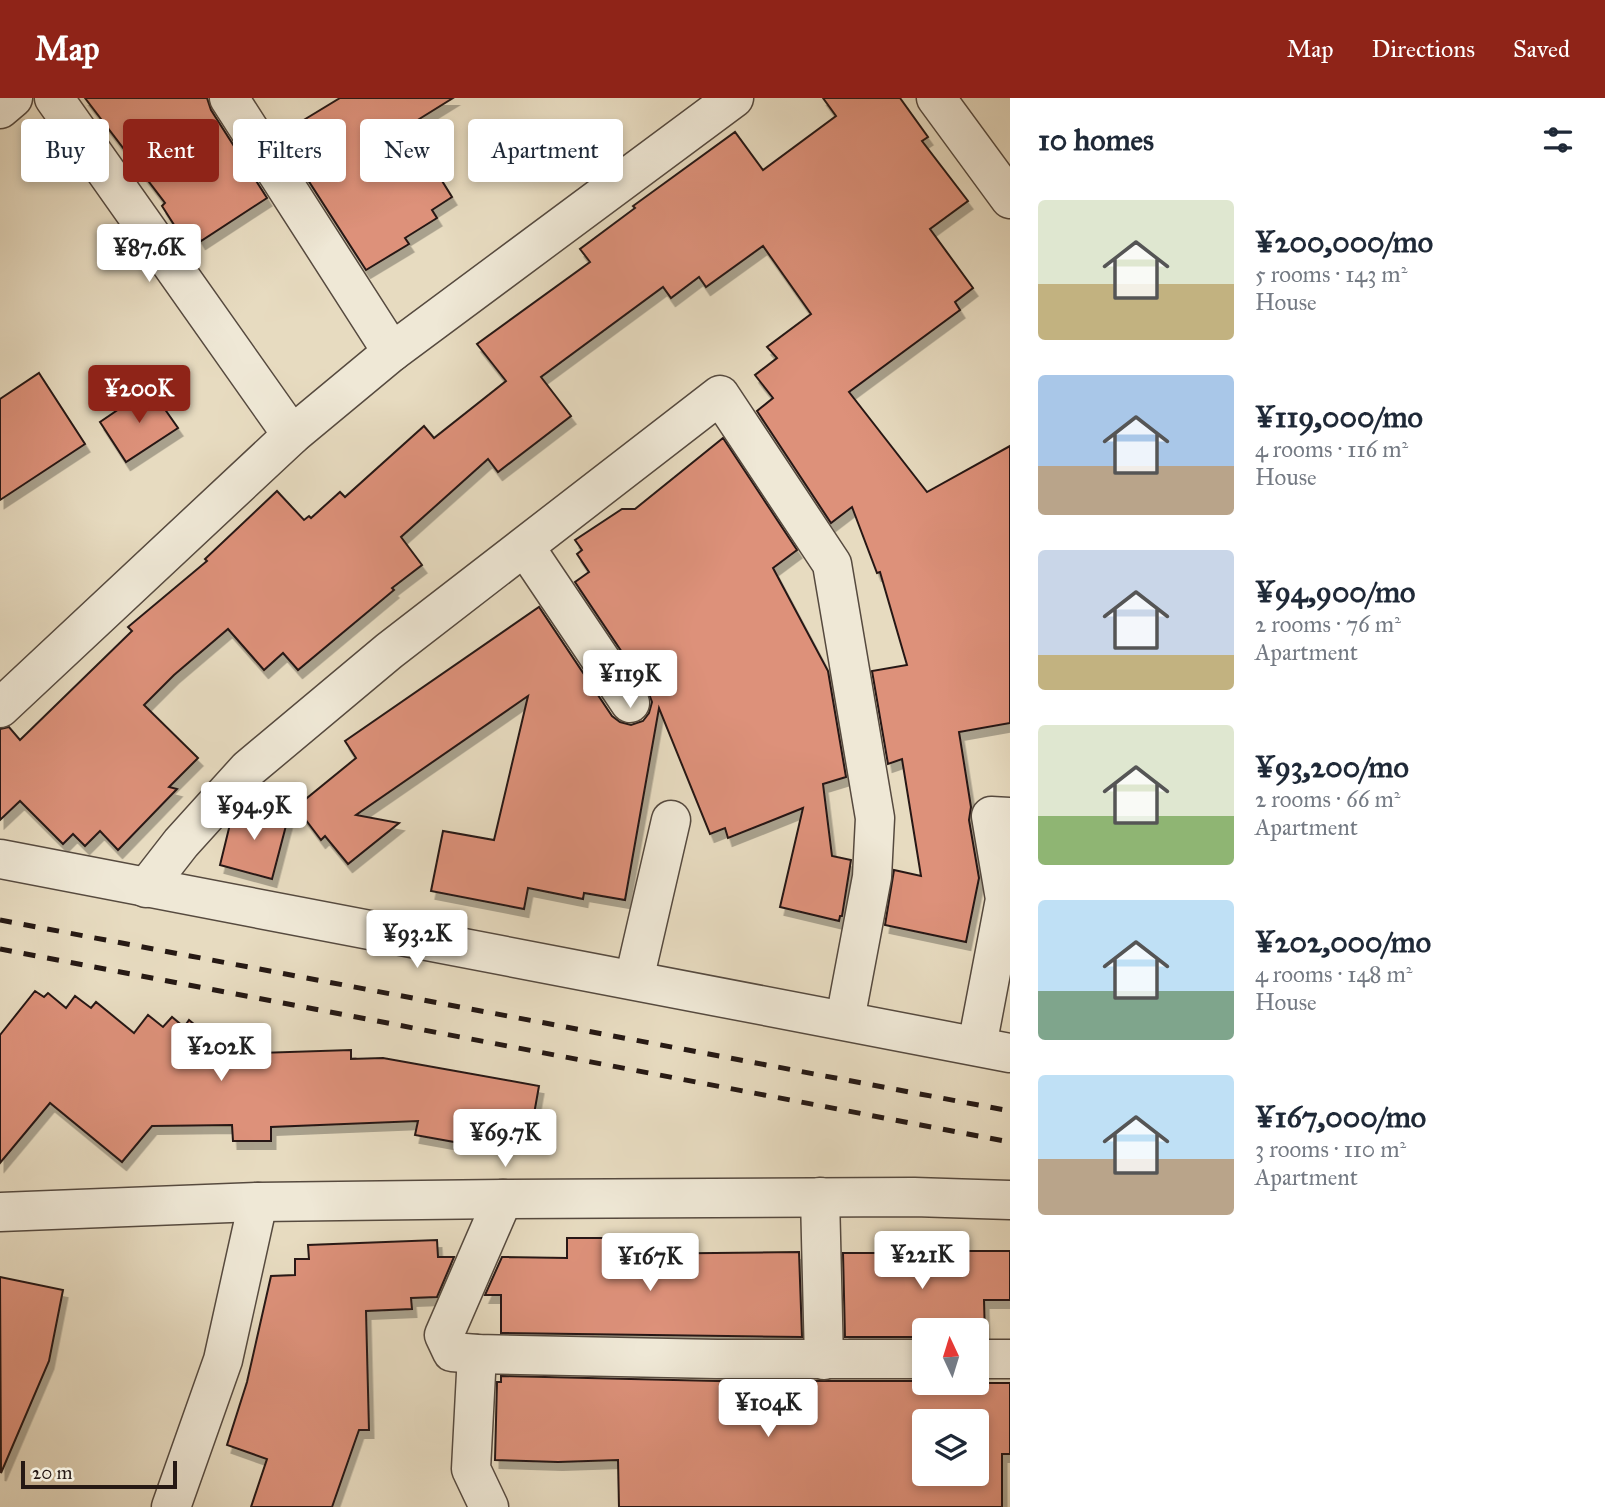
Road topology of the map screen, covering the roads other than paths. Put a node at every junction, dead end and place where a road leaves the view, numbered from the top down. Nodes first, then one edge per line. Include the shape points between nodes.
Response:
1 (13, 98) edge
2 (54, 98) edge
3 (229, 98) edge
4 (734, 98) edge
5 (936, 98) edge
6 (0, 109) edge
7 (1008, 190) edge
8 (392, 352) junction
9 (292, 435) junction
10 (525, 547) junction
11 (630, 703) dead end
12 (0, 708) edge
13 (1010, 817) edge
14 (671, 820) dead end
15 (0, 859) edge
16 (146, 888) junction
17 (634, 981) junction
18 (845, 1020) junction
19 (993, 1049) edge
20 (820, 1197) junction
21 (503, 1199) junction
22 (1010, 1200) edge
23 (258, 1202) junction
24 (0, 1212) edge
25 (477, 1354) junction
26 (912, 1359) edge
27 (989, 1359) edge
28 (1010, 1359) edge
29 (824, 1360) junction
30 (171, 1507) edge
31 (489, 1507) edge

1 - 6 street
2 - 9 street
3 - 8 street
4 - 8 street
5 - 7 street
8 - 9 street
9 - 12 street
10 - 11 street
10 - 16 street via 388,651 248,769
10 - 18 street via 720,395 832,564 875,818 872,877
13 - 19 street via 991,816 1005,899
14 - 17 street
15 - 16 street
16 - 17 street
17 - 18 street
18 - 19 street
20 - 21 street
20 - 22 street
20 - 29 street
21 - 23 street
21 - 25 street via 444,1335 452,1352
23 - 24 street
23 - 30 street via 223,1360
25 - 29 street
25 - 31 street via 471,1469
26 - 29 street
27 - 28 street

